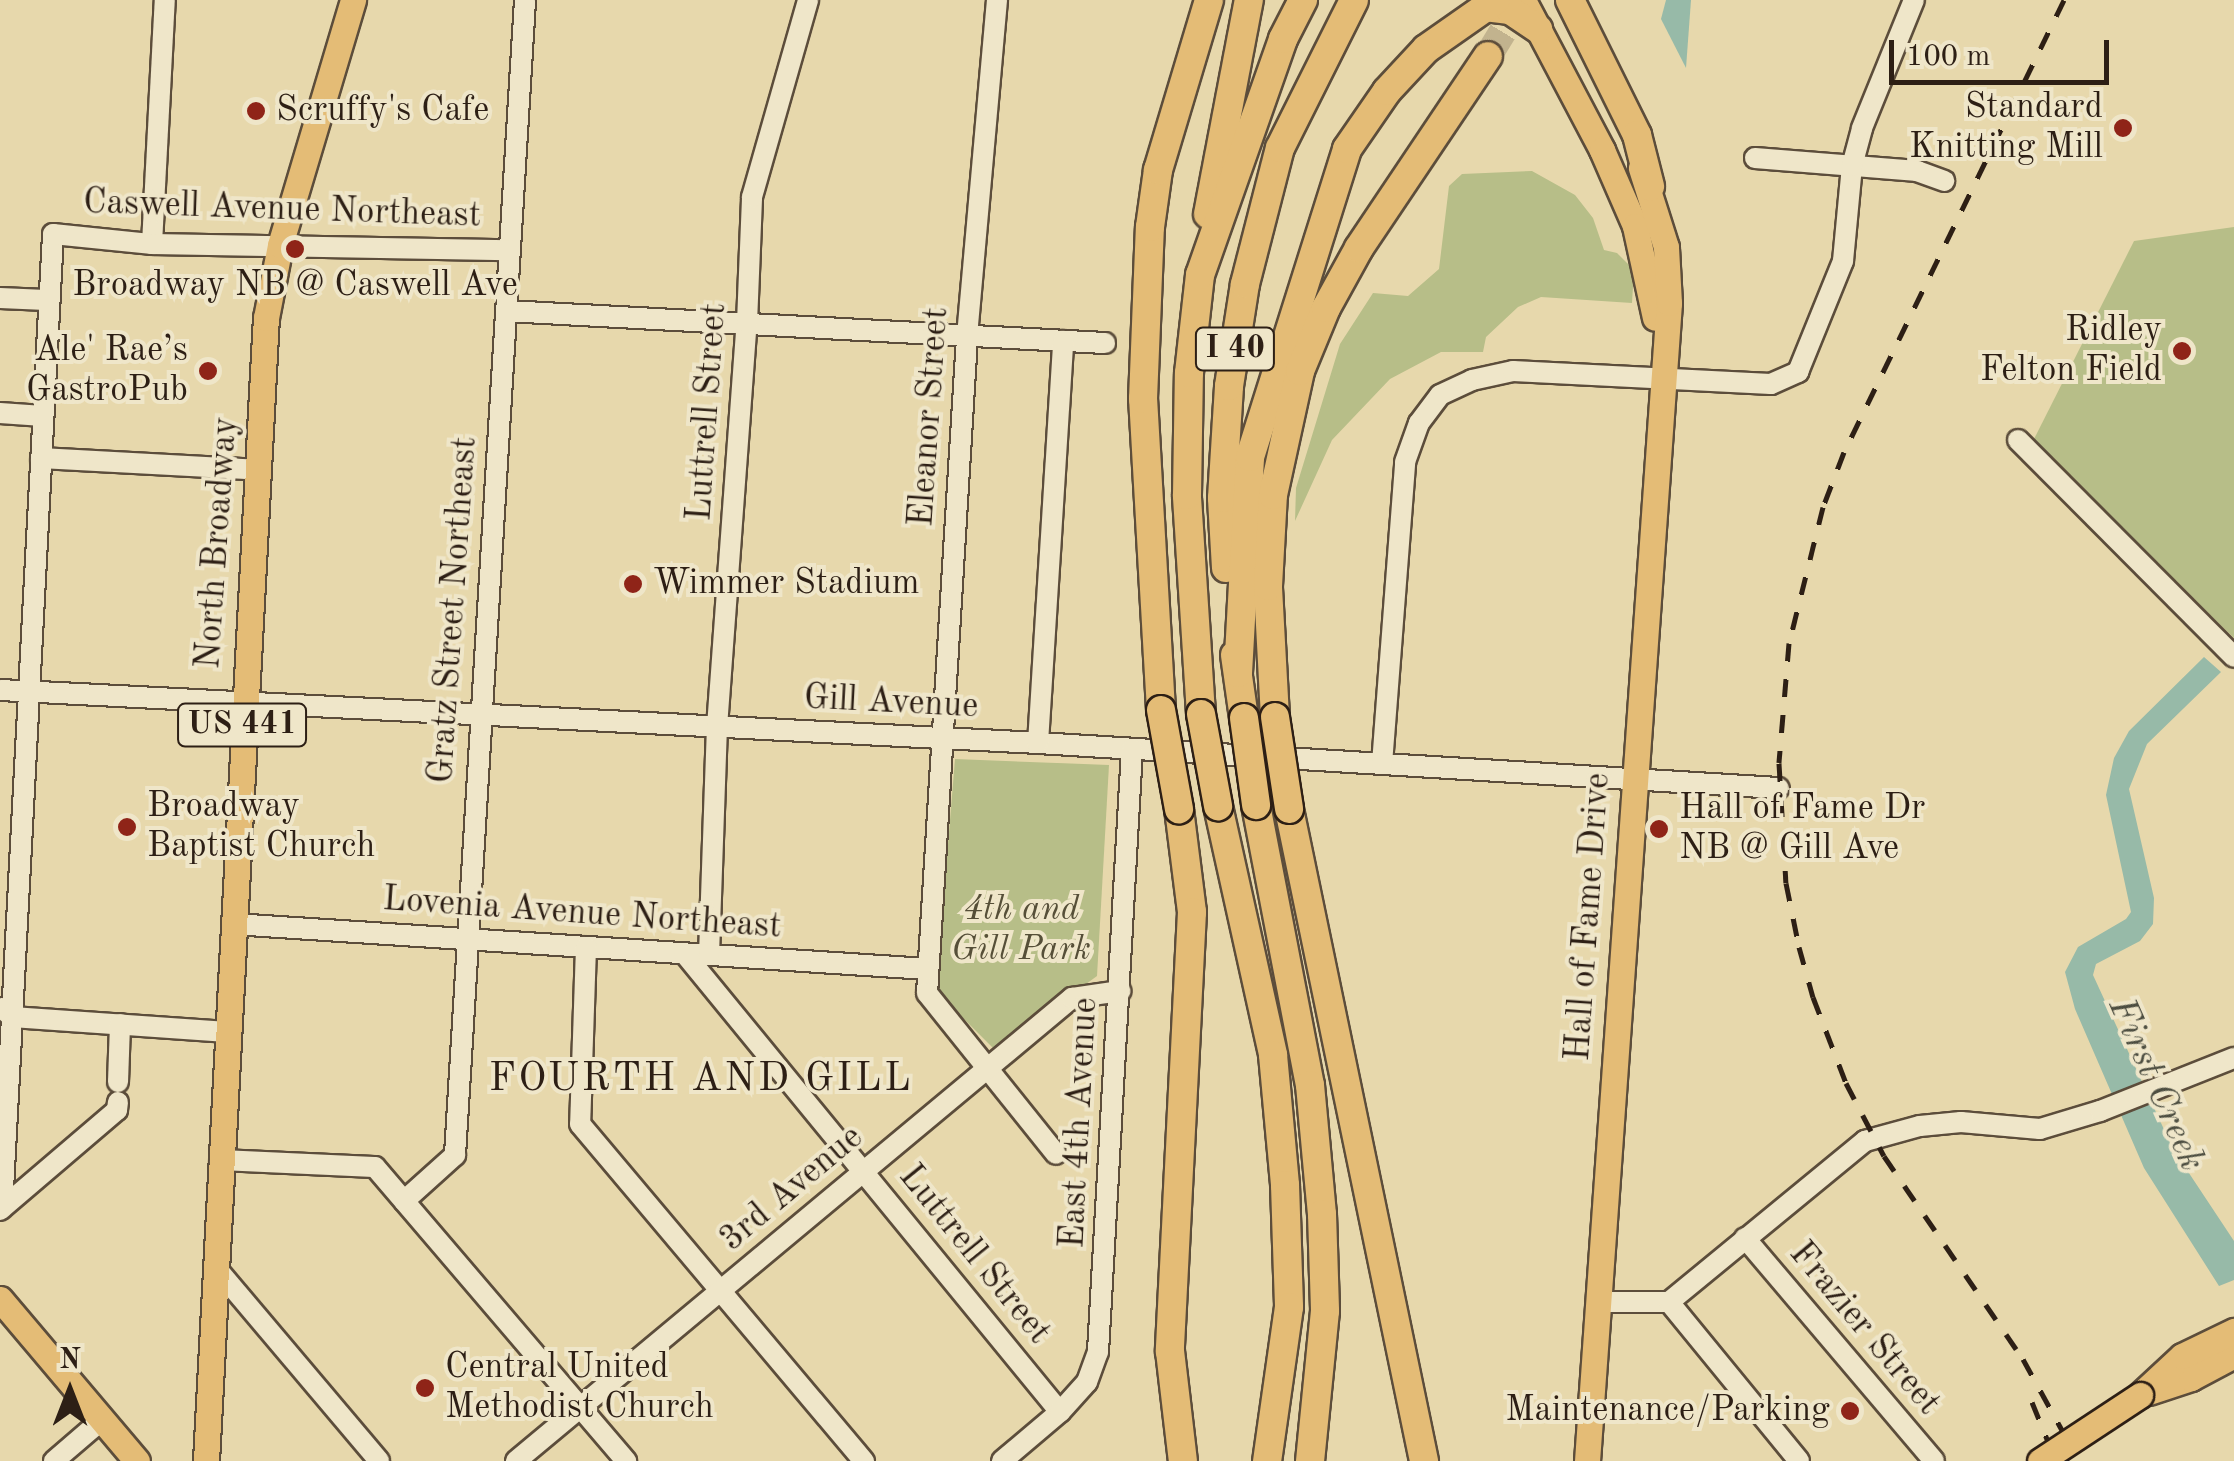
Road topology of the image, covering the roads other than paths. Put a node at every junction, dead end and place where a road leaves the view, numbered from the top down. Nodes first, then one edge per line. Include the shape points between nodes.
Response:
1 (165, 0) edge
2 (354, 0) edge
3 (525, 0) edge
4 (808, 0) edge
5 (997, 0) edge
6 (1209, 0) edge
7 (1303, 0) edge
8 (1354, 0) edge
9 (1523, 0) edge
10 (1558, 0) edge
11 (1570, 0) edge
12 (1914, 0) edge
13 (1490, 4) edge
14 (1248, 7) edge
15 (1538, 28) junction
16 (1488, 56) tunnel mouth
17 (1756, 158) dead end
18 (1852, 166) junction
19 (1944, 181) dead end
20 (1650, 186) junction
21 (152, 244) junction
22 (280, 245) junction
23 (509, 250) junction
24 (1200, 276) junction
25 (0, 298) edge
26 (46, 300) junction
27 (506, 311) junction
28 (748, 323) junction
29 (967, 338) junction
30 (1063, 340) junction
31 (1105, 344) dead end
32 (1663, 378) junction
33 (0, 413) edge
34 (44, 416) junction
35 (2018, 440) dead end
36 (41, 458) junction
37 (260, 470) junction
38 (2234, 657) edge
39 (1238, 673) junction
40 (0, 690) edge
41 (26, 691) junction
42 (243, 702) junction
43 (480, 714) junction
44 (717, 727) junction
45 (940, 738) junction
46 (1038, 743) junction
47 (1132, 749) junction
48 (1382, 764) junction
49 (1633, 778) junction
50 (1779, 788) dead end
51 (11, 799) edge
52 (234, 924) junction
53 (466, 939) junction
54 (586, 947) junction
55 (684, 953) junction
56 (709, 955) junction
57 (927, 969) junction
58 (1120, 992) junction
59 (6, 1012) edge
60 (120, 1024) junction
61 (227, 1032) junction
62 (2234, 1058) edge
63 (987, 1070) junction
64 (1056, 1154) dead end
65 (220, 1160) junction
66 (864, 1172) junction
67 (404, 1200) junction
68 (1, 1209) edge
69 (1746, 1238) junction
70 (216, 1269) junction
71 (721, 1290) junction
72 (0, 1300) edge
73 (1598, 1302) junction
74 (1669, 1302) junction
75 (2234, 1332) edge
76 (2234, 1355) edge
77 (2140, 1395) junction
78 (580, 1407) junction
79 (1060, 1412) junction
80 (102, 1420) junction
81 (54, 1461) edge
82 (137, 1461) edge
83 (206, 1461) edge
84 (379, 1461) edge
85 (516, 1461) edge
86 (626, 1461) edge
87 (864, 1461) edge
88 (1002, 1461) edge
89 (1183, 1461) edge
90 (1268, 1461) edge
91 (1310, 1461) edge
92 (1424, 1461) edge
93 (1587, 1461) edge
94 (1799, 1461) edge
95 (1934, 1461) edge
96 (2040, 1461) edge

1 - 21 street
2 - 22 main road, North Broadway / US 441
3 - 23 street, Gratz Street Northeast
4 - 28 street, Luttrell Street via 752,197
5 - 29 street, Eleanor Street
6 - 89 highway, bridge via 1158,170 1143,399 1162,710 1192,929 1170,1351
7 - 24 highway, I 40 via 1283,39
8 - 39 highway, I 40 via 1280,148 1245,284 1229,386 1222,498
9 - 15 main road, Hall of Fame Drive
10 - 20 main road, Hall of Fame Drive
11 - 20 highway via 1638,136
12 - 18 street
13 - 15 highway
13 - 39 highway via 1426,49 1347,148 1250,457
14 - 24 highway
15 - 32 main road, Hall of Fame Drive via 1635,226
16 - 92 highway, bridge via 1326,308 1300,371 1272,495 1268,586 1288,808
17 - 18 street
18 - 19 street via 1918,171
18 - 32 street via 1843,261 1798,372 1771,384
20 - 32 main road, Hall of Fame Drive via 1666,247
21 - 22 street, Caswell Avenue Northeast
21 - 26 street, Caswell Avenue Northeast via 53,234
22 - 23 street, Caswell Avenue Northeast
22 - 37 main road, North Broadway / US 441 via 266,318
23 - 27 street, Gratz Street Northeast
24 - 90 highway, I 40, bridge via 1189,373 1187,495 1201,714 1273,1056 1285,1185 1288,1307
25 - 26 street
26 - 34 street
27 - 28 street
27 - 43 street, Gratz Street Northeast
28 - 29 street
28 - 44 street, Luttrell Street
29 - 30 street
29 - 45 street, Eleanor Street
30 - 31 street
30 - 46 street
32 - 48 street via 1529,372 1472,380 1440,396 1419,423 1405,462
32 - 49 main road, Hall of Fame Drive
33 - 34 street
34 - 36 street
35 - 38 street
36 - 37 street
36 - 41 street
37 - 42 main road, North Broadway / US 441
39 - 91 highway, I 40, bridge via 1310,1085 1322,1214 1325,1310
40 - 41 street, Gill Avenue
41 - 42 street, Gill Avenue
41 - 51 street
42 - 43 street, Gill Avenue
42 - 52 main road, North Broadway / US 441
43 - 44 street, Gill Avenue
43 - 53 street, Gratz Street Northeast
44 - 45 street, Gill Avenue
44 - 56 street, Luttrell Street
45 - 46 street, Gill Avenue
45 - 57 street, Eleanor Street
46 - 47 street, Gill Avenue
47 - 48 street, Gill Avenue
47 - 58 street, East 4th Avenue
48 - 49 street, Gill Avenue
49 - 50 street, Gill Avenue
49 - 73 main road, Hall of Fame Drive
51 - 59 street
52 - 53 street, Lovenia Avenue Northeast
52 - 61 main road, North Broadway / US 441
53 - 54 street, Lovenia Avenue Northeast
53 - 67 street, Gratz Street Northeast via 455,1155
54 - 55 street, Lovenia Avenue Northeast
54 - 71 street via 580,1124
55 - 56 street, Lovenia Avenue Northeast
55 - 66 street, Luttrell Street
56 - 57 street, Lovenia Avenue Northeast
57 - 63 street, Eleanor Street via 928,994
58 - 63 street, 3rd Avenue via 1072,998
58 - 79 street, East 4th Avenue via 1098,1352 1087,1382
59 - 60 street
59 - 68 street
60 - 61 street
60 - 68 street via 117,1110
61 - 65 main road, North Broadway / US 441
62 - 69 street via 2040,1128 1961,1122 1866,1141
63 - 64 street, Eleanor Street
63 - 66 street, 3rd Avenue
65 - 67 street via 375,1167
65 - 70 main road, North Broadway / US 441
66 - 71 street, 3rd Avenue
66 - 79 street, Luttrell Street
67 - 78 street
69 - 74 street
69 - 95 street, Frazier Street
70 - 83 main road, North Broadway / US 441
70 - 84 street
71 - 78 street, 3rd Avenue
71 - 87 street
72 - 80 main road
73 - 74 street
73 - 93 main road, Hall of Fame Drive
74 - 94 street
75 - 77 main road via 2182,1356
76 - 77 main road
77 - 96 main road, bridge
78 - 85 street, 3rd Avenue
78 - 86 street
79 - 88 street, East 4th Avenue
80 - 81 street
80 - 82 main road

